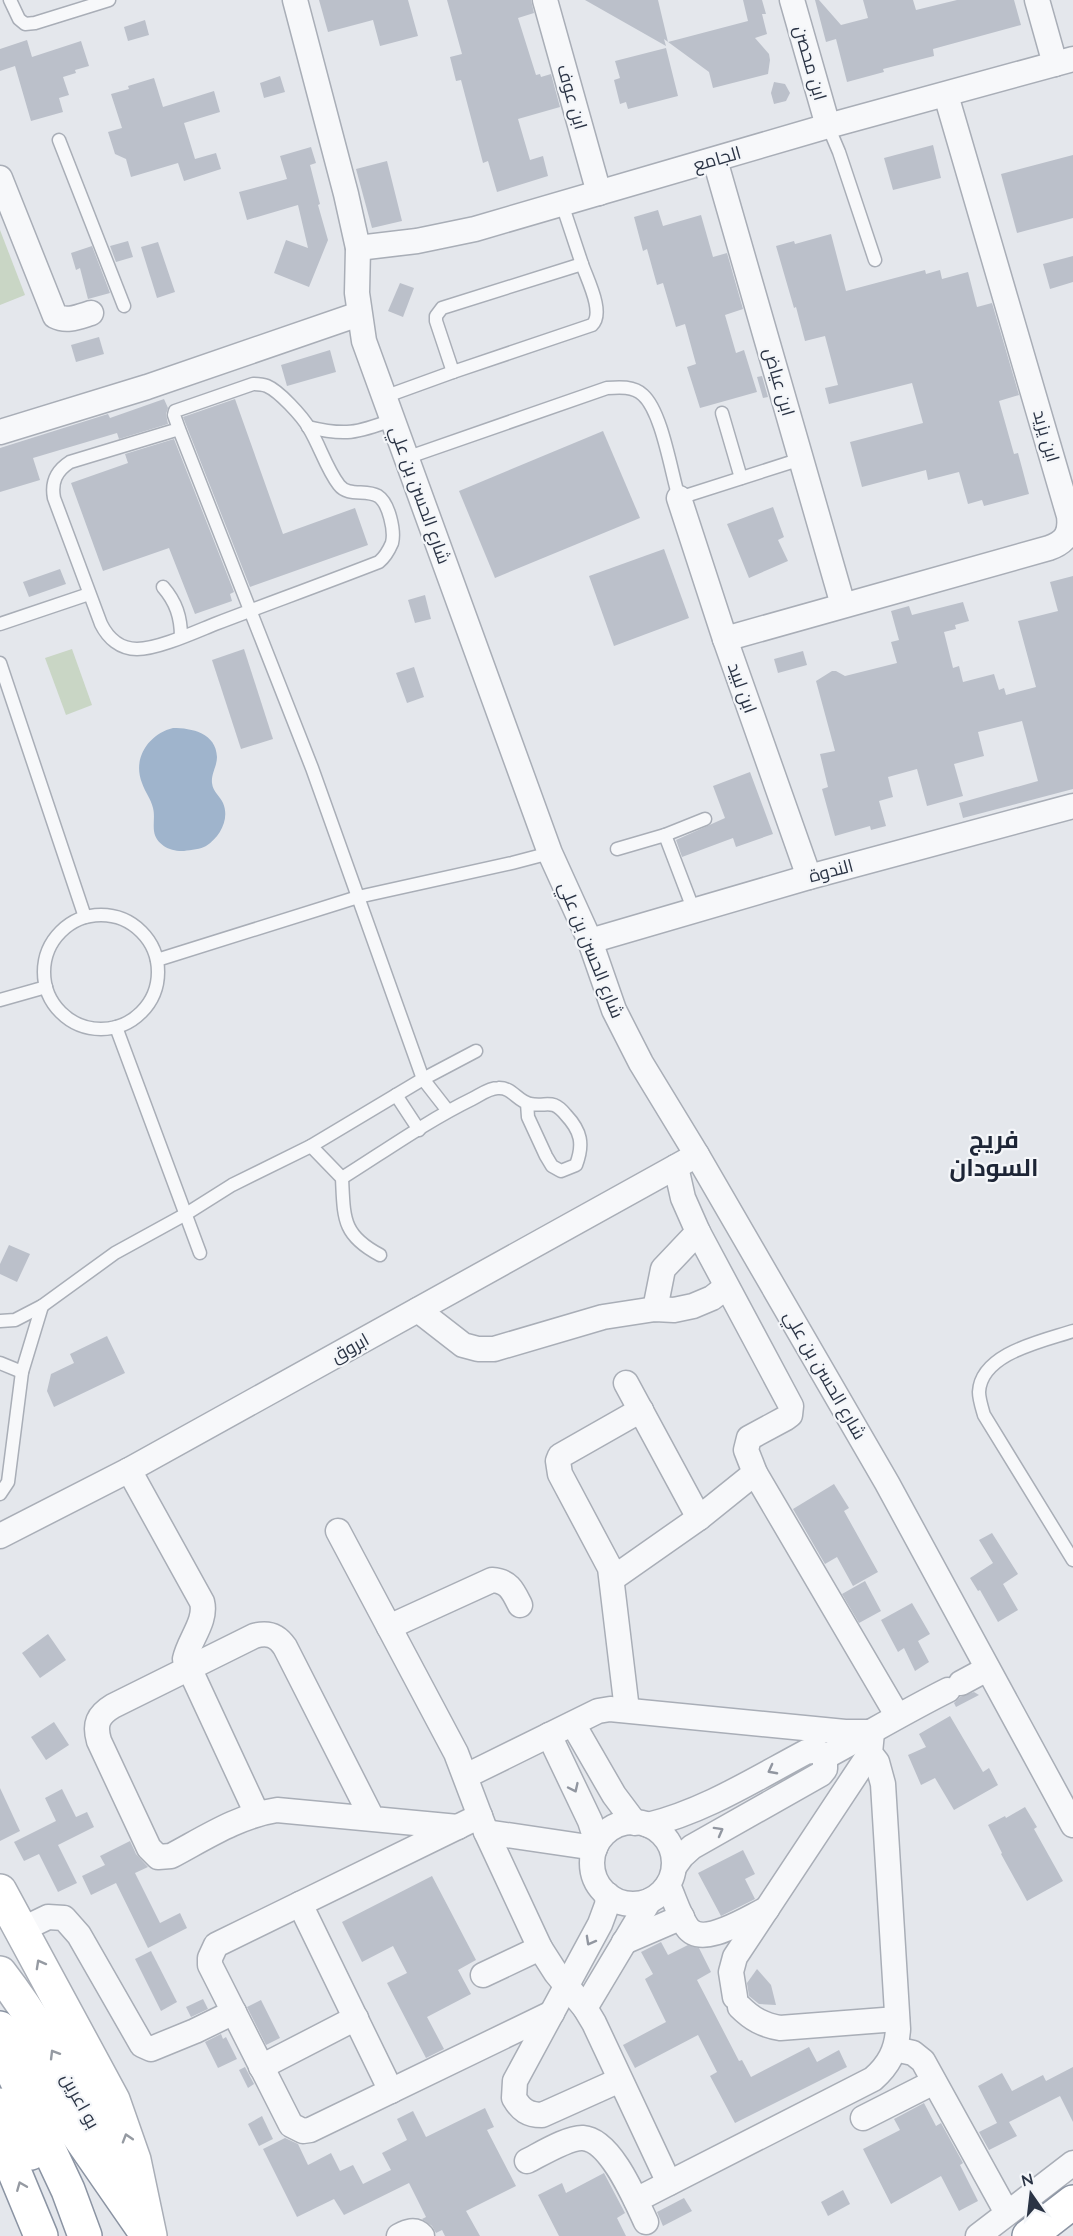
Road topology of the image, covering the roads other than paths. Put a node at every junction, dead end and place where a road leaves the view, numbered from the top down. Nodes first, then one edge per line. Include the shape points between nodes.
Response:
1 (10, 0) edge
2 (109, 0) edge
3 (295, 0) edge
4 (545, 0) edge
5 (792, 0) edge
6 (1037, 0) edge
7 (1064, 62) edge
8 (946, 94) junction
9 (828, 126) junction
10 (59, 140) dead end
11 (715, 159) junction
12 (0, 178) edge
13 (599, 194) junction
14 (562, 204) junction
15 (358, 248) junction
16 (875, 260) dead end
17 (582, 264) junction
18 (124, 306) dead end
19 (91, 314) dead end
20 (358, 314) junction
21 (453, 372) junction
22 (384, 397) junction
23 (722, 413) dead end
24 (392, 420) junction
25 (308, 427) junction
26 (179, 429) junction
27 (0, 432) edge
28 (406, 458) junction
29 (801, 459) junction
30 (741, 478) junction
31 (679, 498) junction
32 (163, 587) dead end
33 (89, 594) junction
34 (843, 605) junction
35 (250, 610) junction
36 (0, 624) edge
37 (181, 637) junction
38 (725, 639) junction
39 (0, 663) edge
40 (1073, 806) edge
41 (705, 819) dead end
42 (665, 835) junction
43 (617, 849) dead end
44 (550, 853) junction
45 (809, 877) junction
46 (358, 897) junction
47 (694, 911) junction
48 (85, 917) junction
49 (590, 940) junction
50 (158, 960) junction
51 (46, 987) junction
52 (0, 1000) edge
53 (116, 1027) junction
54 (476, 1051) dead end
55 (423, 1080) junction
56 (396, 1095) junction
57 (527, 1103) junction
58 (448, 1111) junction
59 (419, 1130) junction
60 (311, 1146) junction
61 (697, 1155) junction
62 (676, 1167) junction
63 (342, 1178) junction
64 (186, 1214) junction
65 (698, 1232) junction
66 (201, 1253) dead end
67 (380, 1255) dead end
68 (726, 1287) junction
69 (42, 1306) junction
70 (655, 1309) junction
71 (418, 1310) junction
72 (0, 1322) edge
73 (1073, 1331) edge
74 (0, 1363) edge
75 (22, 1372) junction
76 (626, 1383) dead end
77 (641, 1410) junction
78 (129, 1470) junction
79 (755, 1473) junction
80 (0, 1494) edge
81 (699, 1518) junction
82 (339, 1531) dead end
83 (0, 1536) edge
84 (1073, 1560) edge
85 (612, 1579) junction
86 (520, 1605) dead end
87 (389, 1627) junction
88 (190, 1668) junction
89 (987, 1669) junction
90 (627, 1710) junction
91 (897, 1715) junction
92 (573, 1724) junction
93 (549, 1735) junction
94 (871, 1743) junction
95 (825, 1757) junction
96 (466, 1776) junction
97 (257, 1814) junction
98 (372, 1818) junction
99 (483, 1824) junction
100 (642, 1824) junction
101 (1073, 1825) edge
102 (458, 1827) junction
103 (596, 1846) junction
104 (671, 1876) junction
105 (0, 1891) edge
106 (608, 1895) junction
107 (649, 1901) junction
108 (300, 1904) junction
109 (768, 1909) junction
110 (682, 1917) junction
111 (21, 1930) junction
112 (624, 1942) junction
113 (540, 1948) junction
114 (0, 1973) edge
115 (483, 1975) dead end
116 (567, 1985) junction
117 (585, 2008) junction
118 (234, 2012) junction
119 (552, 2013) junction
120 (356, 2018) junction
121 (897, 2019) junction
122 (0, 2028) edge
123 (0, 2045) edge
124 (895, 2049) junction
125 (261, 2067) junction
126 (620, 2080) junction
127 (934, 2082) junction
128 (391, 2091) junction
129 (0, 2104) edge
130 (552, 2111) junction
131 (864, 2118) dead end
132 (0, 2137) edge
133 (565, 2143) junction
134 (527, 2161) dead end
135 (1073, 2163) edge
136 (669, 2183) junction
137 (1073, 2202) edge
138 (1018, 2225) edge
139 (81, 2226) edge
140 (41, 2236) edge
141 (149, 2236) edge
142 (399, 2236) edge
143 (422, 2236) edge
144 (978, 2236) edge

1 - 2 lane via 25,24
3 - 15 street, شارع الحسن بن علي
4 - 13 street, ابن عوف
5 - 9 street, ابن محصن
6 - 7 street
7 - 8 street, الجامع
8 - 9 street, الجامع
8 - 34 street, ابن يزيد via 1070,526 1067,537 1050,548
9 - 11 street, الجامع
9 - 16 lane
10 - 18 lane
11 - 13 street, الجامع
11 - 29 street, ابن عياض
12 - 19 street via 50,309 62,319
13 - 14 street, الجامع
14 - 15 street, الجامع via 446,236
14 - 17 lane
15 - 20 street, شارع الحسن بن علي
17 - 21 lane via 597,305 597,318 592,325
17 - 21 lane via 442,308 436,321
20 - 22 street, شارع الحسن بن علي
20 - 27 street via 147,387
21 - 22 lane
22 - 24 street, شارع الحسن بن علي
23 - 30 lane
24 - 25 lane via 359,432 334,433
24 - 28 street, شارع الحسن بن علي
25 - 26 lane via 273,389 254,384 179,408 174,415
25 - 35 lane via 342,488 381,498 389,516 392,543 379,562
26 - 33 lane via 70,462 57,473 54,498
26 - 35 lane
28 - 31 lane, ابن لبيد via 607,388 631,388 643,395 658,421
28 - 44 street, شارع الحسن بن علي
29 - 30 lane
29 - 34 street, ابن عياض
30 - 31 lane
31 - 38 street, ابن لبيد
32 - 37 lane via 179,613
33 - 36 lane
33 - 37 lane via 106,634 124,647 145,648
34 - 38 street, ابن يزيد
35 - 37 lane
35 - 46 lane
38 - 45 street, ابن لبيد
39 - 48 lane
40 - 45 street, الندوة
41 - 42 lane
42 - 43 lane
42 - 47 lane
44 - 46 lane
44 - 49 street, شارع الحسن بن علي
45 - 47 street, الندوة
46 - 50 lane
46 - 55 lane
47 - 49 street, الندوة
48 - 50 lane via 122,918 151,942
48 - 51 lane via 56,936 44,969
49 - 61 street, شارع الحسن بن علي via 614,1010
50 - 53 lane via 158,981 150,1001 136,1017
51 - 52 lane
51 - 53 lane via 53,1003 73,1021 98,1029
53 - 64 lane
54 - 55 lane
55 - 56 lane
55 - 58 lane
56 - 59 lane
56 - 60 lane
57 - 57 lane via 555,1104 572,1121 580,1137 576,1165 561,1171 552,1166 528,1117
57 - 58 lane via 505,1088 494,1088
58 - 59 lane
59 - 63 lane
60 - 63 lane
60 - 64 lane via 232,1185
61 - 62 street, ابروق
61 - 89 street, شارع الحسن بن علي via 887,1483
62 - 65 street via 683,1198
62 - 71 street, ابروق
63 - 67 lane via 347,1225 360,1244
64 - 66 lane
64 - 69 lane via 115,1253
65 - 68 street
65 - 70 street via 663,1269
68 - 70 street via 693,1306
68 - 79 street via 791,1406 790,1415 749,1438 746,1450
69 - 72 lane via 15,1320
69 - 75 lane
70 - 71 street via 603,1317 494,1349 463,1345
71 - 78 street, ابروق
73 - 84 lane via 1008,1353 984,1375 979,1392 984,1415
74 - 75 lane
75 - 80 lane via 8,1482
76 - 77 street
77 - 81 street
77 - 85 street via 560,1456 558,1461 560,1474 606,1557
78 - 83 street, ابروق
78 - 88 street via 202,1602 203,1615 185,1659
79 - 81 street
79 - 91 street
81 - 85 street
82 - 87 street
85 - 90 street
86 - 87 street via 511,1588 492,1580
87 - 96 street
88 - 97 street
88 - 97 street via 104,1711 96,1731 99,1741 149,1848 158,1857 171,1856
88 - 98 street via 263,1633 280,1639
89 - 91 street
89 - 101 street, شارع الحسن بن علي
90 - 92 street via 598,1711
90 - 94 street via 845,1732
91 - 94 street
92 - 93 street
92 - 100 street via 614,1796
93 - 96 street
93 -> 103 street via 590,1821
94 - 95 street
94 - 109 street
94 - 121 street via 883,1784
95 -> 100 street via 813,1750 806,1752 702,1807 676,1818
104 -> 95 street via 692,1846 821,1774
96 - 99 street
97 - 98 street via 294,1810
98 - 102 street
99 - 102 street
99 - 103 street
99 - 113 street
100 - 103 street via 620,1825 607,1832
100 - 104 street via 660,1832 668,1842 673,1854
102 - 108 street
103 - 106 street via 594,1874
104 - 107 street via 663,1892
104 - 110 street
105 - 111 main road
106 - 107 street via 620,1902
106 -> 116 street via 600,1924
107 - 112 street
108 - 118 street via 216,1945 212,1951 210,1965
108 - 120 street
109 - 110 street via 707,1936 693,1933
109 - 121 street via 735,1957 731,1972 738,2002 749,2016 780,2028
110 - 112 street
111 - 118 street via 48,1917 64,1918 79,1935 141,2045 151,2049
141 -> 111 main road via 123,2125
112 - 117 street
113 - 115 street
113 - 116 street
141 -> 114 main road, بو اعرين via 63,2070
116 - 117 street
116 - 119 street
117 - 126 street
118 - 125 street
119 - 128 street
119 - 130 street via 513,2090 525,2112 542,2115
120 - 125 street
120 - 128 street
121 - 124 street
122 - 141 main road
123 - 139 main road
124 - 127 street via 918,2057
124 - 136 street via 873,2079
125 - 128 street via 291,2125 303,2131
126 - 130 street
126 - 136 street
127 - 131 street
127 - 138 street
129 - 139 main road
130 - 133 street
140 -> 132 main road
133 - 134 street
133 - 136 street via 583,2138 599,2145 615,2164 641,2211
135 - 138 street
137 - 138 main road
138 - 144 street
142 - 143 street via 412,2231

